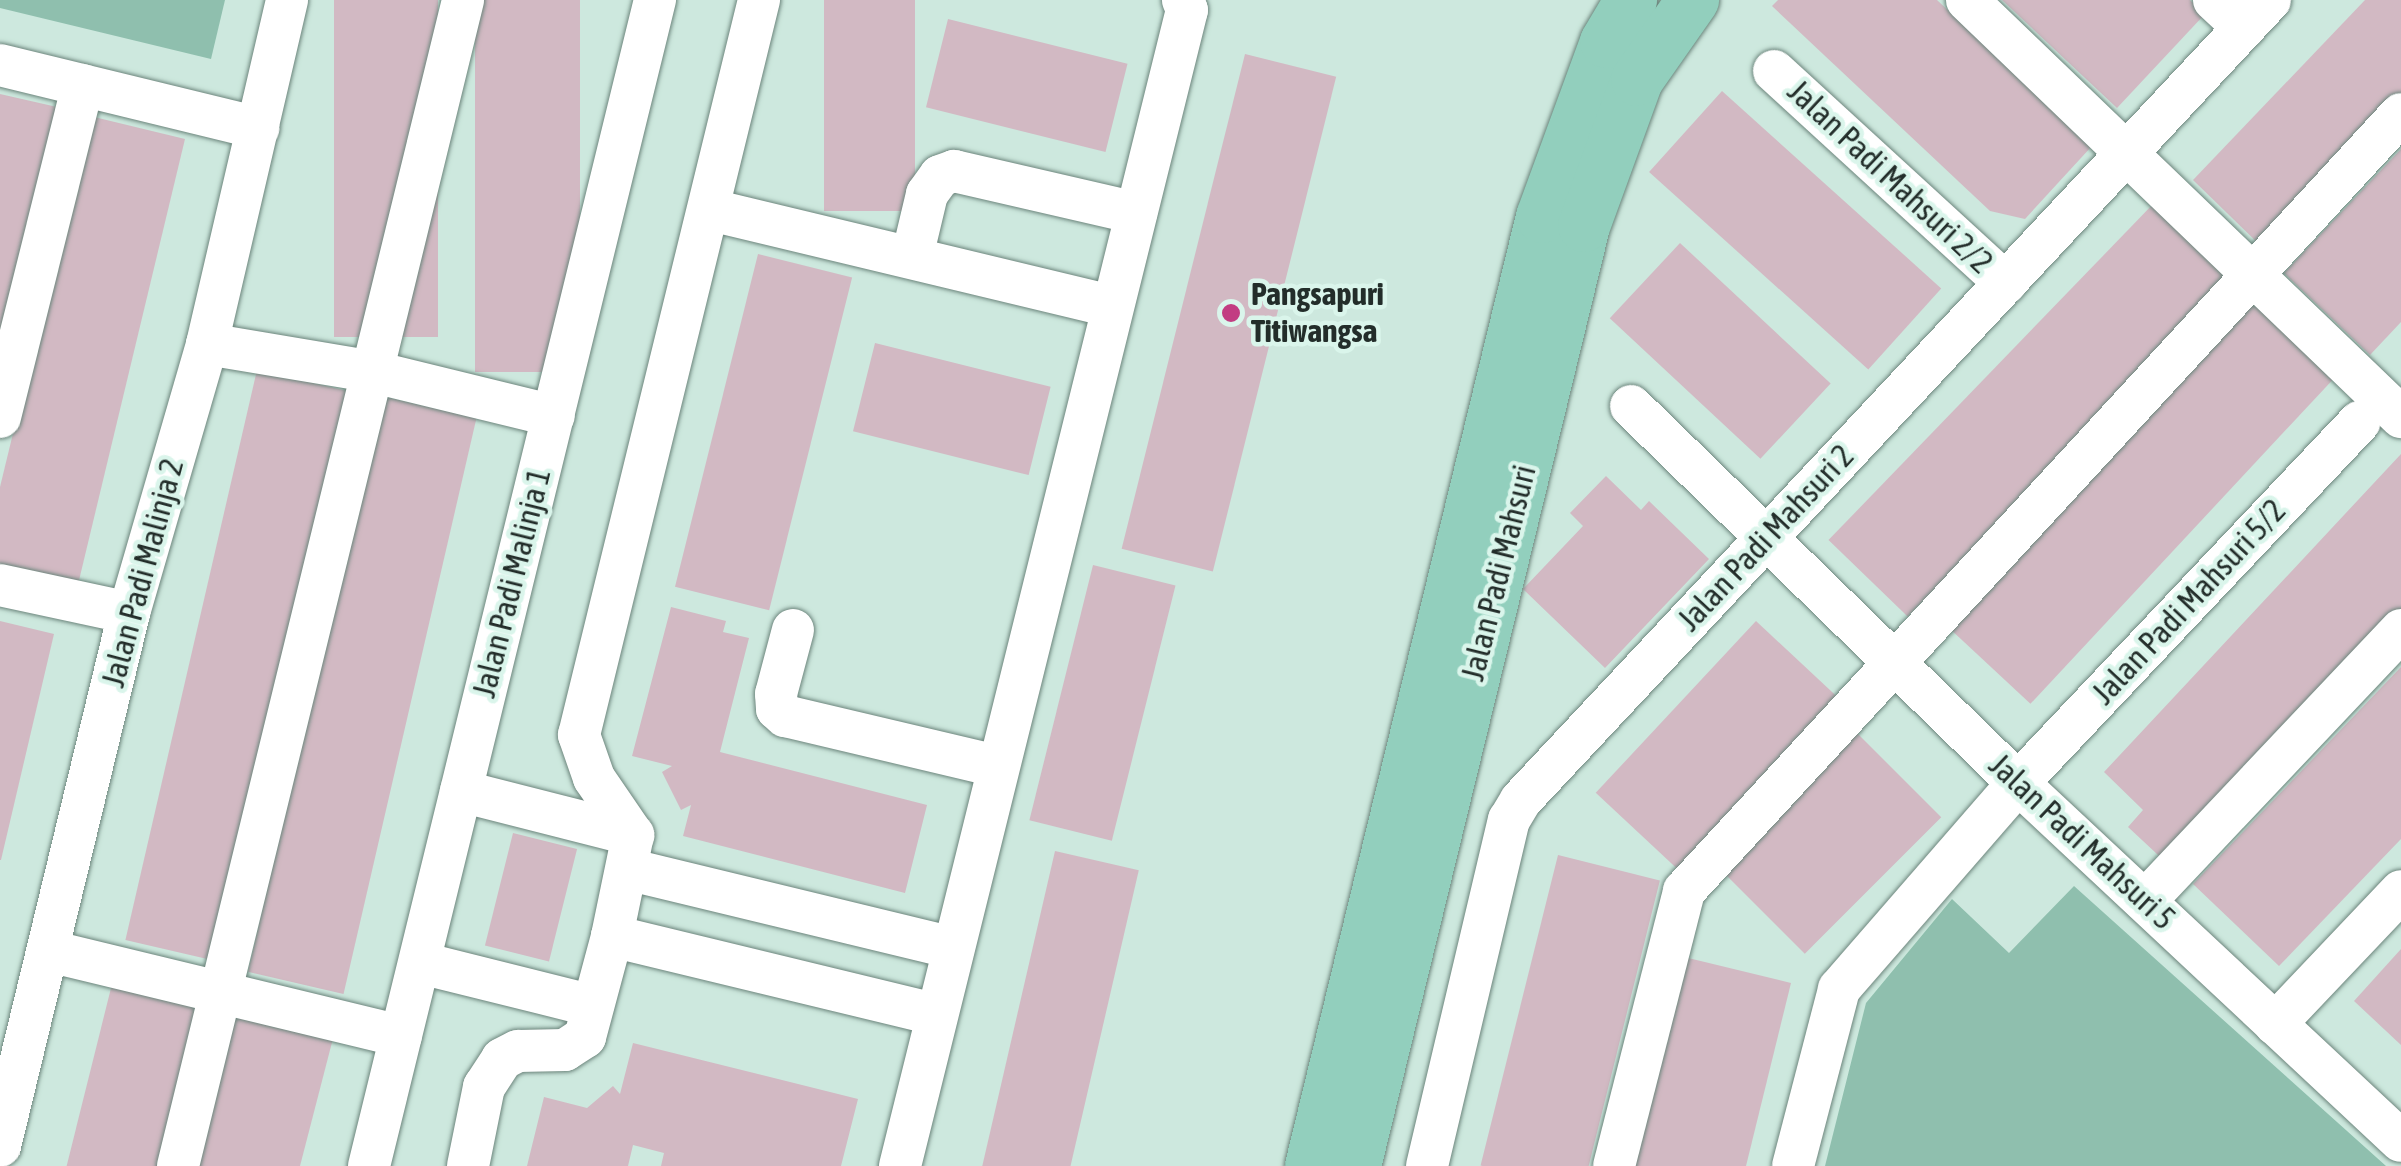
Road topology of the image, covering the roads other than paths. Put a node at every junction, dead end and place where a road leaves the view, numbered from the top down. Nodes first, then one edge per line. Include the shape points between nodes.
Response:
1 (287, 0) edge
2 (462, 0) edge
3 (655, 0) edge
4 (759, 0) edge
5 (1183, 0) edge
6 (1967, 0) edge
7 (2243, 10) edge
8 (1648, 12) edge
9 (0, 65) edge
10 (1774, 71) dead end
11 (83, 85) junction
12 (2401, 114) edge
13 (258, 128) junction
14 (2128, 155) junction
15 (711, 210) junction
16 (1136, 213) junction
17 (912, 257) junction
18 (2250, 275) junction
19 (2005, 284) junction
20 (1110, 306) junction
21 (206, 344) junction
22 (374, 372) junction
23 (1631, 406) dead end
24 (554, 416) junction
25 (0, 418) edge
26 (2380, 420) edge
27 (1770, 535) junction
28 (0, 584) edge
29 (129, 614) junction
30 (792, 630) dead end
31 (2401, 630) edge
32 (1896, 662) junction
33 (997, 766) junction
34 (2018, 782) junction
35 (461, 791) junction
36 (630, 852) junction
37 (2401, 891) edge
38 (2144, 901) junction
39 (612, 936) junction
40 (950, 947) junction
41 (49, 951) junction
42 (420, 963) junction
43 (222, 991) junction
44 (593, 1006) junction
45 (935, 1014) junction
46 (2275, 1024) junction
47 (401, 1036) junction
48 (2401, 1141) edge
49 (0, 1146) edge
50 (178, 1166) edge
51 (369, 1166) edge
52 (468, 1166) edge
53 (900, 1166) edge
54 (1312, 1166) edge
55 (1355, 1166) edge
56 (1427, 1166) edge
57 (1614, 1166) edge
58 (1793, 1166) edge

1 - 13 street, Jalan Padi Malinja 2
2 - 22 street
3 - 24 street, Jalan Padi Malinja 1
4 - 15 street
5 - 16 street via 1187,10
6 - 14 street
7 - 14 street, Jalan Padi Mahsuri 2
8 - 54 main road, Jalan Padi Mahsuri via 1542,217
8 - 55 main road, Jalan Padi Mahsuri via 1637,80 1584,226
9 - 11 street
10 - 19 street, Jalan Padi Mahsuri 2/2
11 - 13 street
11 - 25 street
12 - 18 street
13 - 21 street, Jalan Padi Malinja 2
14 - 18 street
14 - 19 street, Jalan Padi Mahsuri 2
15 - 17 street
15 - 36 street via 579,736
16 - 17 street via 954,171 940,176 927,194
16 - 20 street
17 - 20 street
18 - 26 street
18 - 32 street
19 - 27 street, Jalan Padi Mahsuri 2
20 - 33 street
21 - 22 street
21 - 29 street, Jalan Padi Malinja 2
22 - 24 street
22 - 43 street
23 - 27 street, Jalan Padi Mahsuri 5
24 - 35 street, Jalan Padi Malinja 1
26 - 34 street, Jalan Padi Mahsuri 5/2
27 - 32 street, Jalan Padi Mahsuri 5
27 - 56 street, Jalan Padi Mahsuri 2 via 1509,820
28 - 29 street
29 - 41 street, Jalan Padi Malinja 2
30 - 33 street via 776,694 785,716
31 - 38 street
32 - 34 street, Jalan Padi Mahsuri 5
32 - 57 street via 1684,890
33 - 40 street
34 - 38 street, Jalan Padi Mahsuri 5
34 - 58 street, Jalan Padi Mahsuri 5/2 via 1839,989
35 - 36 street
35 - 42 street, Jalan Padi Malinja 1
36 - 39 street
36 - 40 street
37 - 46 street
38 - 46 street, Jalan Padi Mahsuri 5
39 - 44 street
39 - 45 street
40 - 45 street
41 - 43 street
41 - 49 street, Jalan Padi Malinja 2
42 - 44 street
42 - 47 street, Jalan Padi Malinja 1
43 - 47 street
43 - 50 street
44 - 52 street via 585,1037 565,1050 518,1051 502,1059 484,1086
45 - 53 street
46 - 48 street, Jalan Padi Mahsuri 5
47 - 51 street, Jalan Padi Malinja 1

